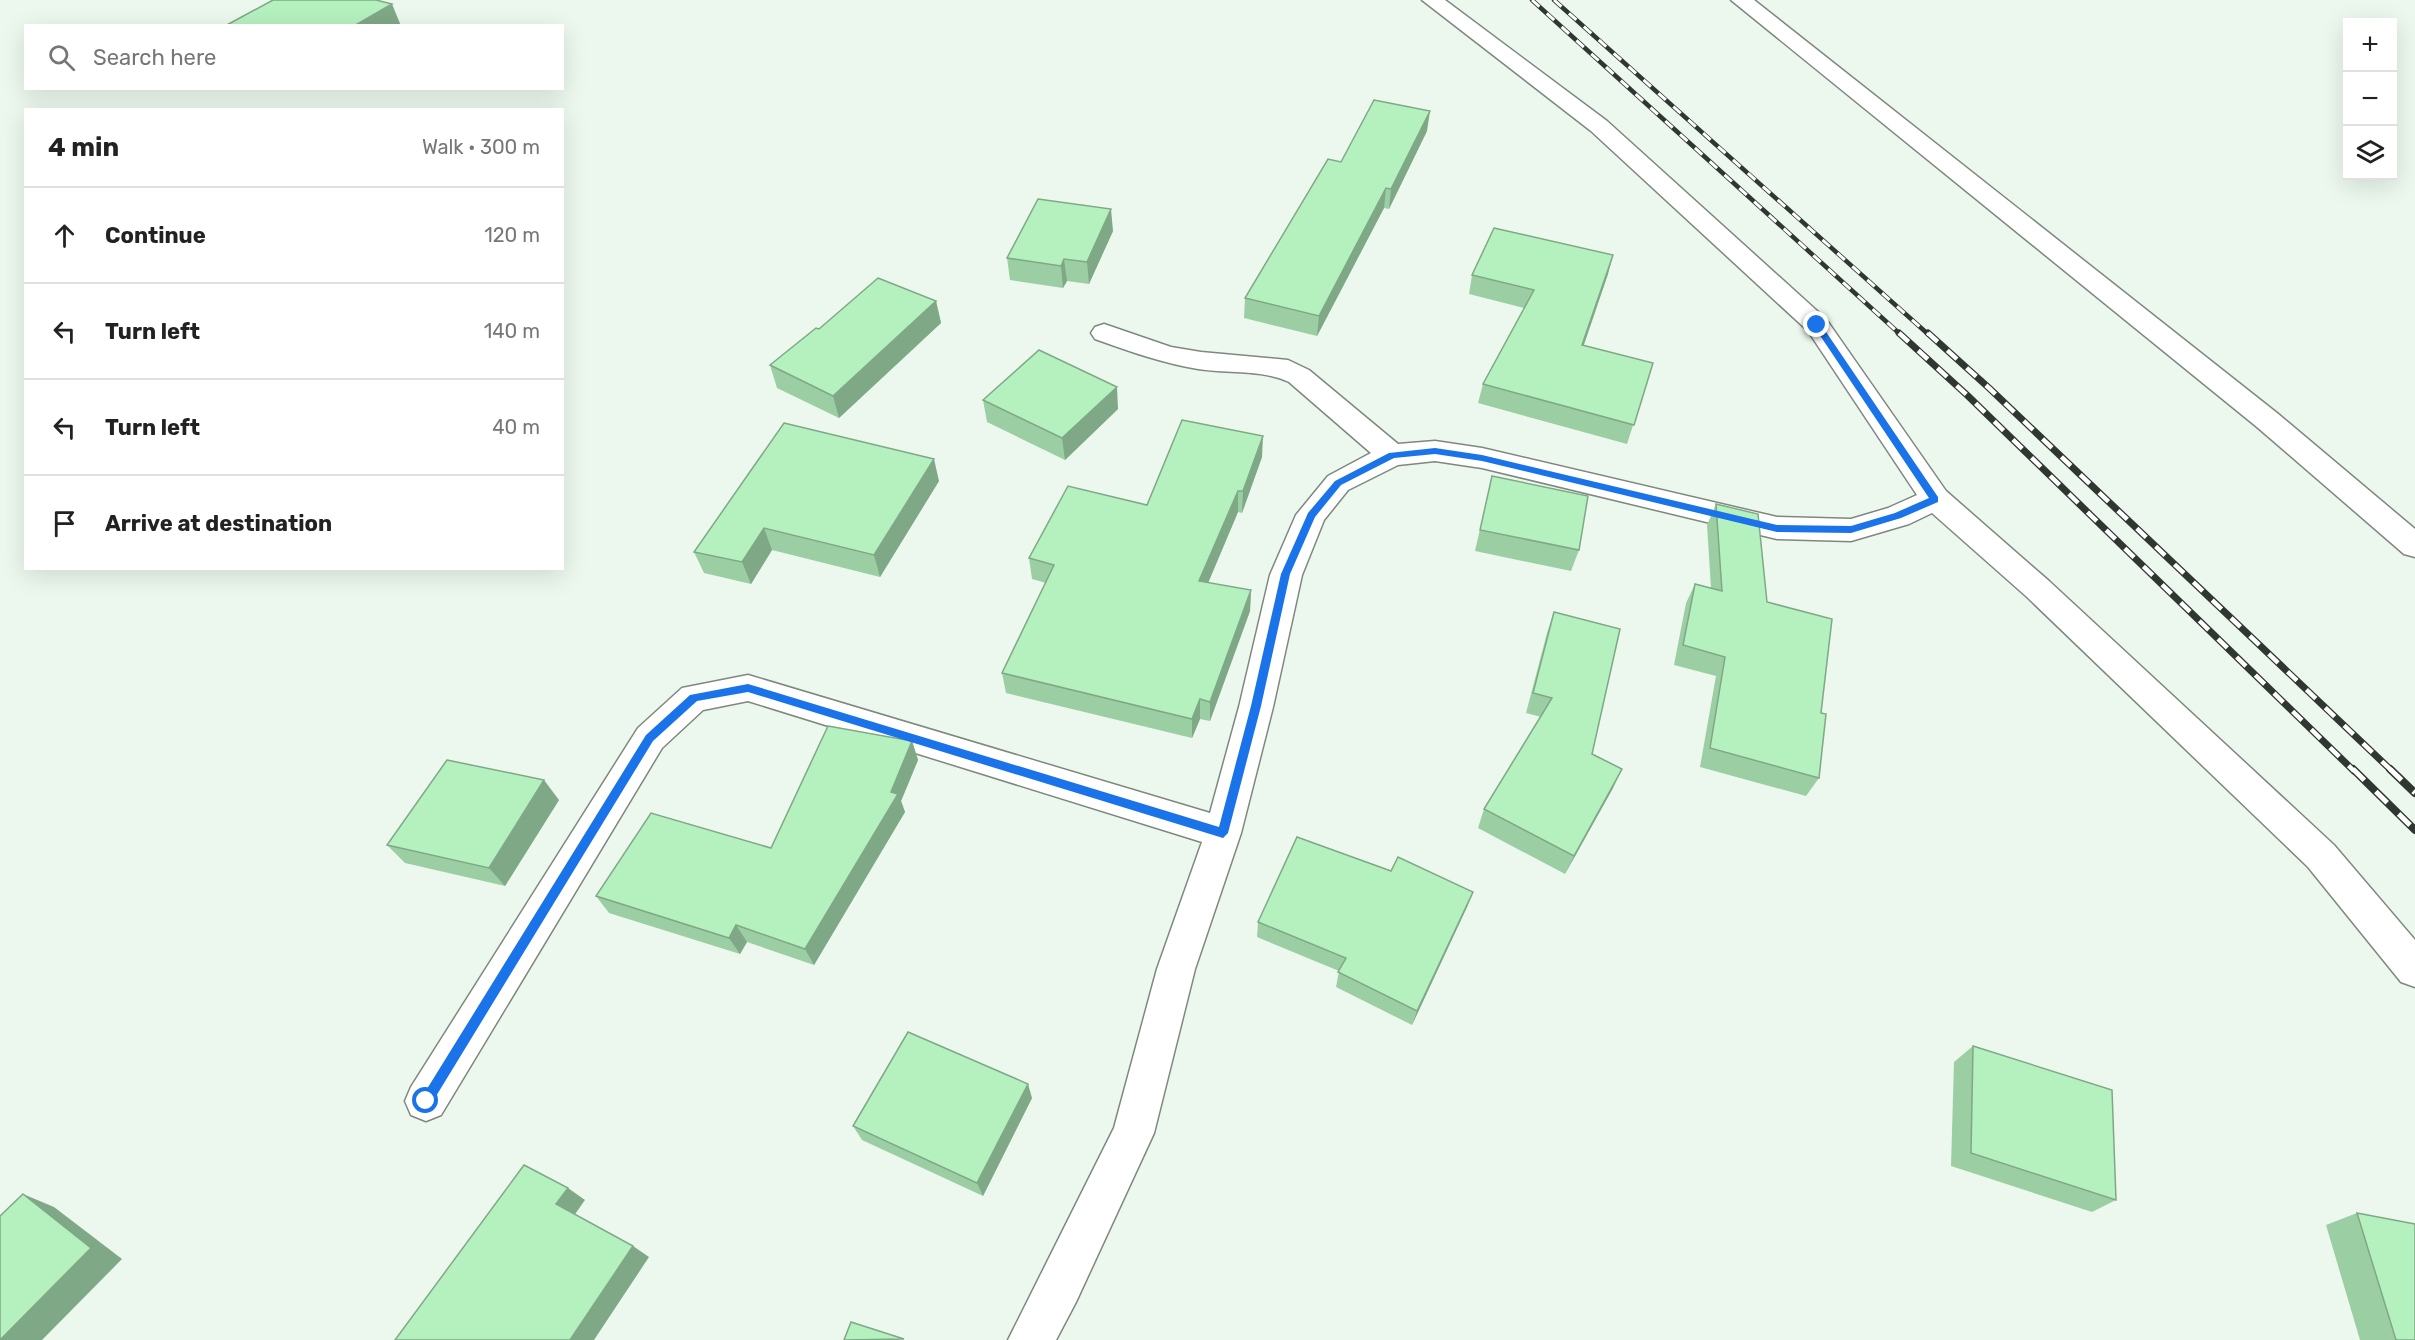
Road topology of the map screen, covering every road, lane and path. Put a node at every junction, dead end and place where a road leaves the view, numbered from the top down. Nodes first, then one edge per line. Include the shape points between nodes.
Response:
1 (1432, 0) edge
2 (1741, 0) edge
3 (1104, 333) dead end
4 (1392, 455) junction
5 (1935, 500) junction
6 (2415, 546) edge
7 (1223, 833) junction
8 (2415, 969) edge
9 (426, 1101) dead end
10 (1030, 1340) edge

1 - 5 street via 1599,126 1817,325
2 - 6 street via 2258,412
3 - 4 street via 1167,355 1278,366 1299,376
4 - 5 street via 1435,451 1482,458 1777,528 1851,530
4 - 7 street via 1338,483 1311,515 1286,574
5 - 8 street via 2038,589 2321,856
7 - 9 street via 748,688 694,698 650,738
7 - 10 street via 1176,969 1133,1132

